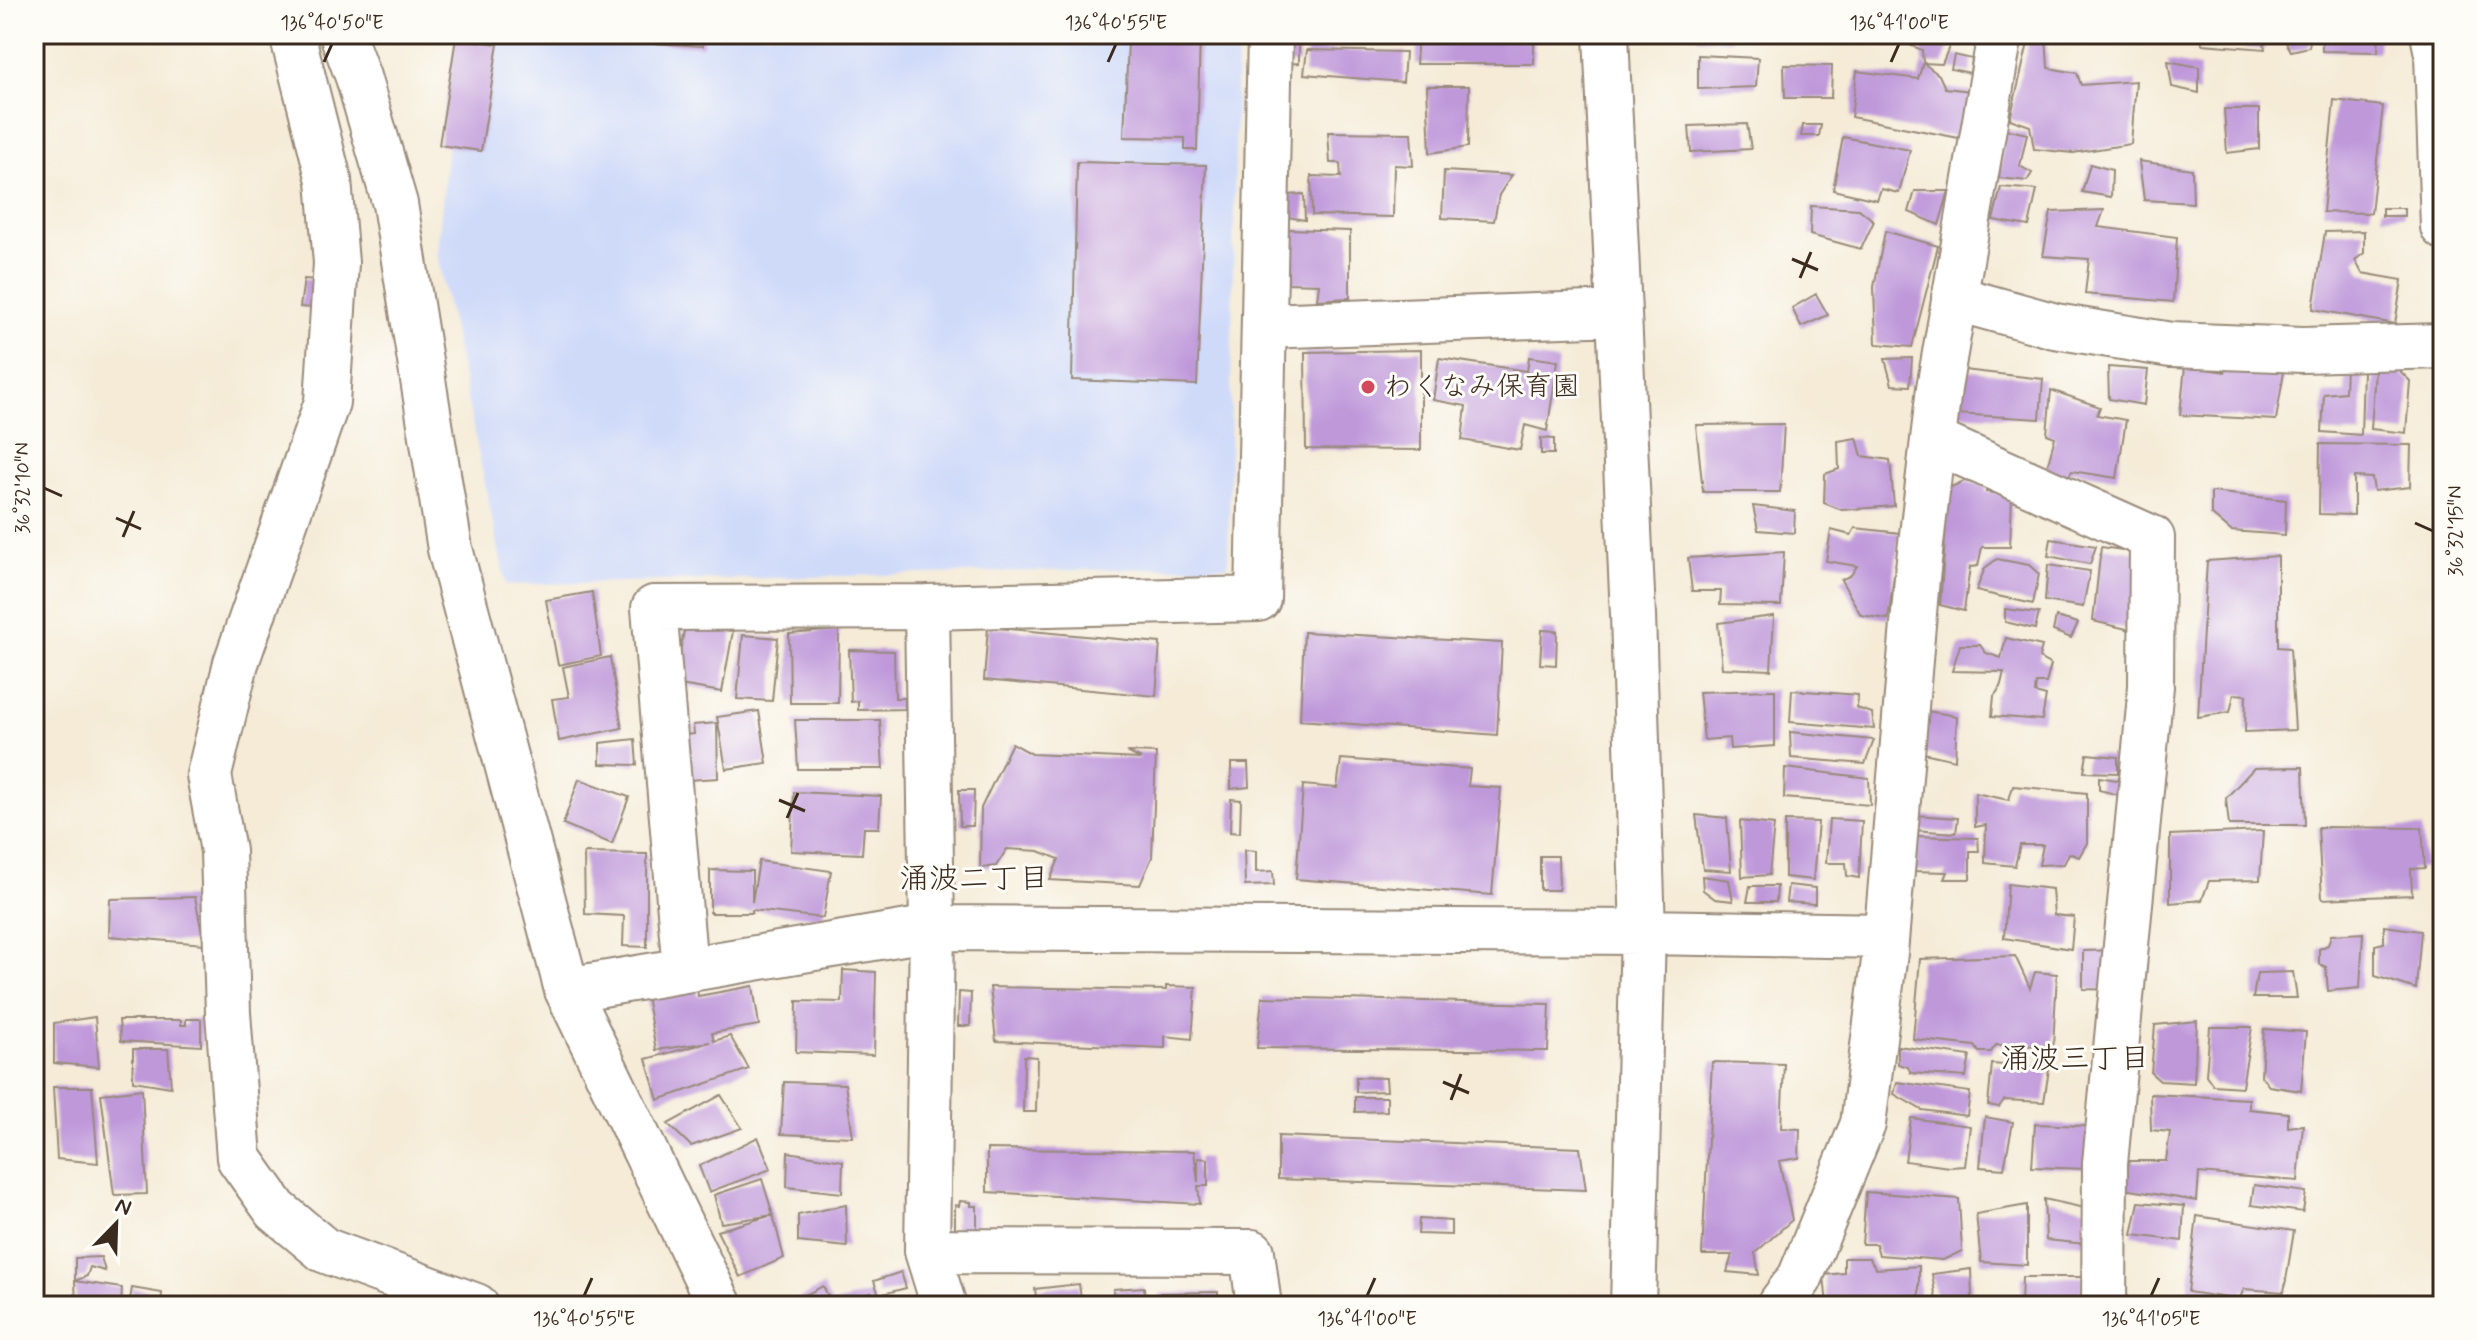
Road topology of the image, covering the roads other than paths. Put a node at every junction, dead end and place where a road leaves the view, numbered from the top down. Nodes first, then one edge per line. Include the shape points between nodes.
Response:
1 (292, 34) edge
2 (342, 34) edge
3 (1270, 34) edge
4 (1606, 34) edge
5 (2000, 34) edge
6 (2438, 48) edge
7 (2443, 227) edge
8 (1954, 298) junction
9 (1619, 313) junction
10 (1264, 326) junction
11 (2443, 346) edge
12 (1934, 441) junction
13 (927, 607) junction
14 (932, 928) junction
15 (1643, 932) junction
16 (1886, 936) junction
17 (685, 970) junction
18 (567, 990) junction
19 (927, 1251) junction
20 (476, 1306) edge
21 (720, 1306) edge
22 (944, 1306) edge
23 (1259, 1306) edge
24 (1633, 1306) edge
25 (1653, 1306) edge
26 (1779, 1306) edge
27 (2104, 1306) edge

1 - 20 street via 329,180 336,263 327,402 236,663 209,775 223,851 239,1158 276,1210 324,1250
2 - 18 street via 395,204 450,549
3 - 10 street
4 - 9 street
5 - 8 street
6 - 7 street
8 - 11 street via 2055,326 2171,345 2302,350
8 - 12 street
9 - 10 street
9 - 15 street
10 - 13 street via 1258,599
12 - 16 street
12 - 27 street via 2152,538 2151,686 2105,1163
13 - 14 street
13 - 17 street via 654,608
14 - 15 street
14 - 17 street
14 - 19 street
15 - 16 street
15 - 24 street
16 - 26 street via 1863,1124 1800,1278
17 - 18 street
18 - 21 street
19 - 22 street
19 - 23 street via 1252,1252
24 - 25 street

